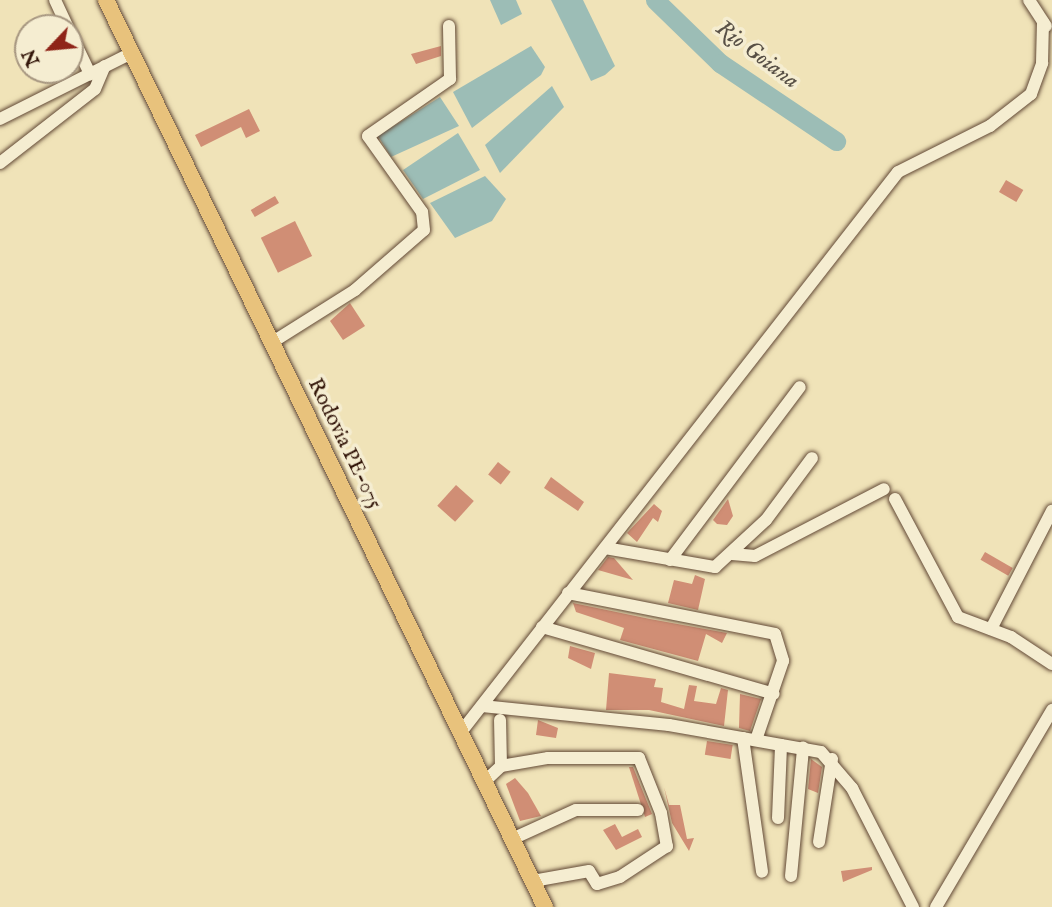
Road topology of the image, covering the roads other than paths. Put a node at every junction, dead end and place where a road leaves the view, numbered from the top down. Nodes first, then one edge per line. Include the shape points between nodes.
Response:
1 (106, 0) edge
2 (1029, 0) edge
3 (1043, 22) junction
4 (449, 26) dead end
5 (1052, 35) edge
6 (132, 53) junction
7 (84, 61) edge
8 (105, 66) junction
9 (90, 74) junction
10 (0, 118) edge
11 (0, 163) edge
12 (271, 343) junction
13 (800, 387) dead end
14 (812, 458) dead end
15 (884, 489) dead end
16 (895, 499) dead end
17 (1052, 511) edge
18 (605, 548) junction
19 (732, 554) junction
20 (670, 560) junction
21 (568, 593) junction
22 (542, 627) junction
23 (991, 629) junction
24 (1052, 664) edge
25 (775, 694) junction
26 (482, 706) junction
27 (1052, 710) edge
28 (500, 720) dead end
29 (461, 732) junction
30 (749, 739) junction
31 (781, 745) junction
32 (803, 748) junction
33 (832, 759) junction
34 (502, 766) junction
35 (484, 782) junction
36 (638, 810) dead end
37 (778, 818) dead end
38 (512, 839) junction
39 (819, 842) dead end
40 (762, 873) dead end
41 (791, 876) dead end
42 (533, 881) junction
43 (545, 907) edge
44 (913, 907) edge
45 (936, 907) edge

1 - 6 main road, Rodovia PE-075
2 - 3 street
3 - 5 street
3 - 18 street via 1042,63 1031,93 990,126 898,172
4 - 12 street via 450,79 368,136 422,212 424,230 355,290
6 - 8 street
6 - 12 main road, Rodovia PE-075
7 - 9 street
8 - 9 street
8 - 11 street via 96,89
9 - 10 street
12 - 29 main road, Rodovia PE-075
13 - 20 street
14 - 19 street
15 - 19 street via 755,556
16 - 23 street via 955,614
17 - 23 street
18 - 20 street
18 - 21 street
19 - 20 street via 709,569
21 - 22 street
21 - 25 street via 770,631 782,648
22 - 25 street
22 - 26 street
23 - 24 street
25 - 30 street
26 - 29 street
26 - 30 street
27 - 45 street
28 - 34 street
29 - 35 main road, Rodovia PE-075
30 - 31 street
30 - 40 street
31 - 32 street
31 - 37 street
32 - 33 street
32 - 41 street
33 - 39 street
33 - 44 street
34 - 35 street
34 - 42 street via 548,758 639,758 661,813 667,846 620,877 597,884 589,871
35 - 38 main road, Rodovia PE-075
36 - 38 street via 576,810
38 - 42 main road, Rodovia PE-075
42 - 43 main road, Rodovia PE-075

